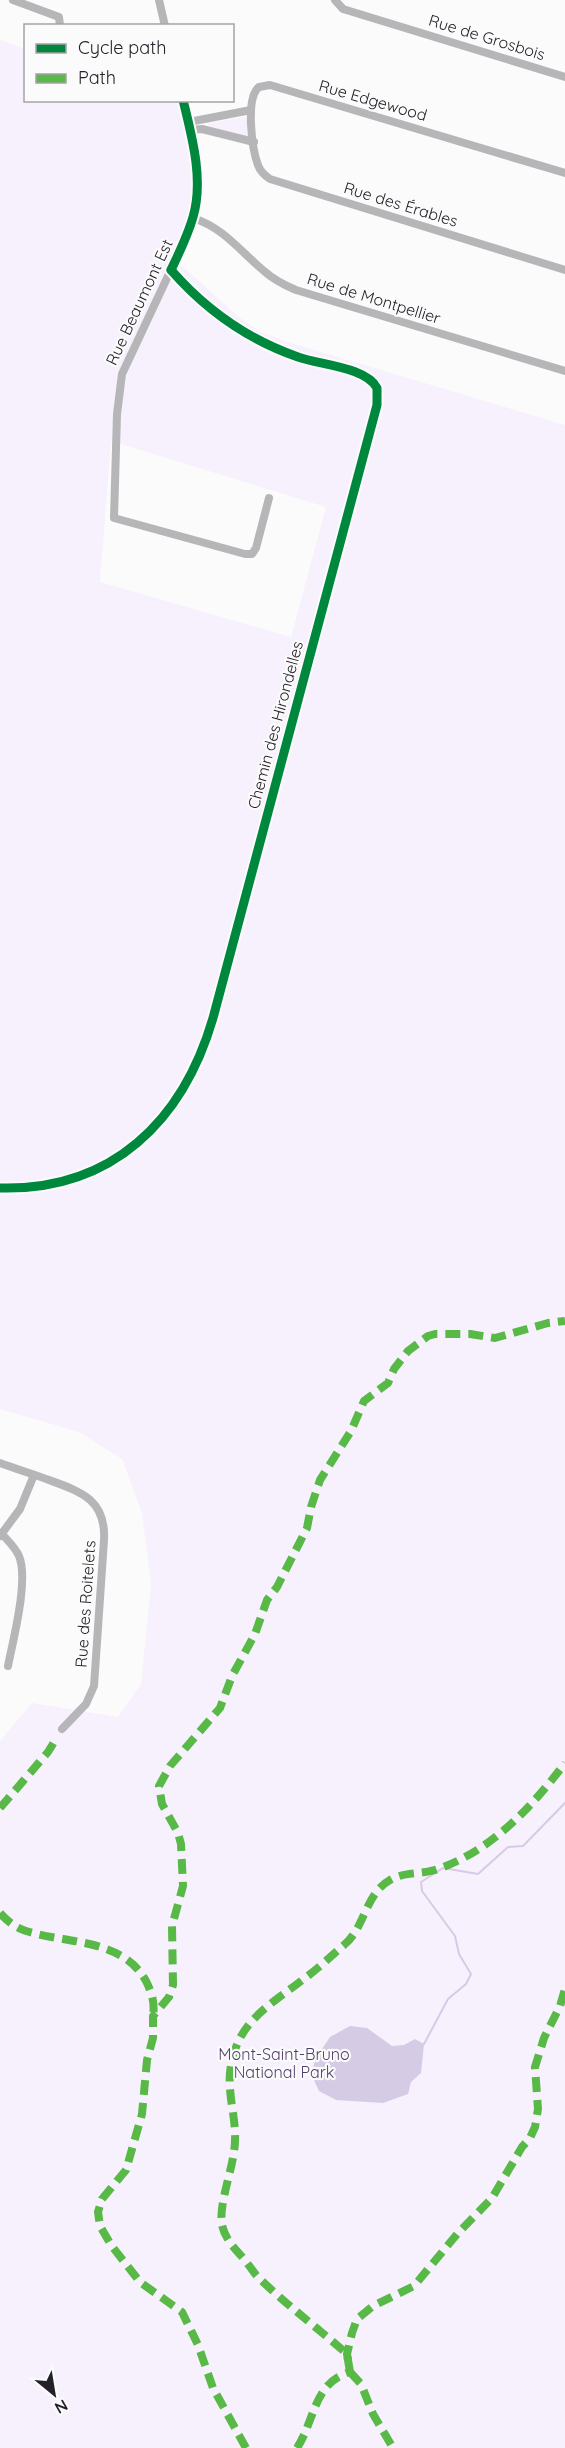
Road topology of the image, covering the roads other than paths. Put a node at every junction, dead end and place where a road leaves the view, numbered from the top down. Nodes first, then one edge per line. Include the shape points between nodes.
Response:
1 (14, 0) edge
2 (159, 0) edge
3 (335, 0) edge
4 (60, 24) edge
5 (165, 24) edge
6 (565, 76) edge
7 (183, 102) edge
8 (251, 110) junction
9 (189, 126) junction
10 (254, 142) junction
11 (565, 173) edge
12 (193, 218) junction
13 (171, 270) junction
14 (565, 270) edge
15 (565, 371) edge
16 (269, 498) dead end
17 (0, 1188) edge
18 (0, 1463) edge
19 (34, 1475) junction
20 (1, 1535) edge
21 (8, 1666) dead end
22 (62, 1729) dead end

1 - 4 street via 60,17
2 - 5 street
3 - 6 street, Rue de Grosbois via 343,9
7 - 9 street, Rue Beaumont Est
8 - 9 street
8 - 10 street, Rue des Érables
8 - 11 street, Rue Edgewood via 254,92 268,85
9 - 10 street
9 - 12 street, Rue Beaumont Est via 197,182
10 - 14 street, Rue des Érables via 260,170 273,181
12 - 13 street, Rue Beaumont Est
12 - 15 street, Rue de Montpellier via 221,231 264,272 296,290
13 - 16 street, Rue Beaumont Est via 122,374 114,518 252,554
13 - 17 street, Chemin des Hirondelles via 206,304 253,337 296,357 368,377 377,388 377,405 216,1007 193,1073 153,1128 110,1162 67,1180
18 - 19 street, Rue des Roitelets
19 - 20 street via 20,1509
19 - 22 street, Rue des Roitelets via 85,1495 97,1508 104,1528 94,1686 86,1704
20 - 21 street via 16,1551 22,1570

